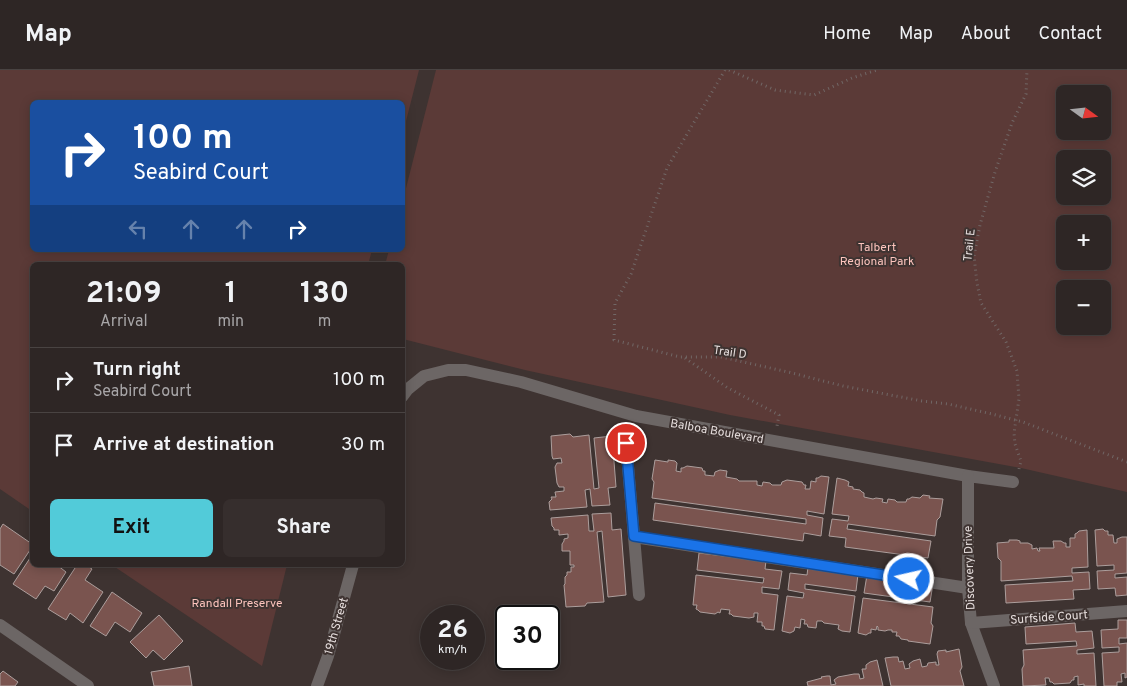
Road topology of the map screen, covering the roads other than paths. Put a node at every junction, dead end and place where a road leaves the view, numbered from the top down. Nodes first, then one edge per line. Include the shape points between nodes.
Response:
1 (405, 393) edge
2 (626, 443) dead end
3 (968, 476) junction
4 (1013, 482) dead end
5 (634, 536) junction
6 (352, 567) edge
7 (968, 588) junction
8 (639, 595) dead end
9 (1127, 611) edge
10 (971, 622) junction
11 (0, 625) edge
12 (88, 686) edge
13 (317, 686) edge
14 (994, 686) edge

1 - 3 street, Balboa Boulevard via 424,376 448,370 466,370 521,382 636,416
2 - 5 street
3 - 4 street, Balboa Boulevard
3 - 7 street, Discovery Drive
5 - 7 street
5 - 8 street
6 - 13 street, 19th Street
7 - 10 street, Discovery Drive
9 - 10 street, Surfside Court
10 - 14 street, Discovery Drive
11 - 12 street

